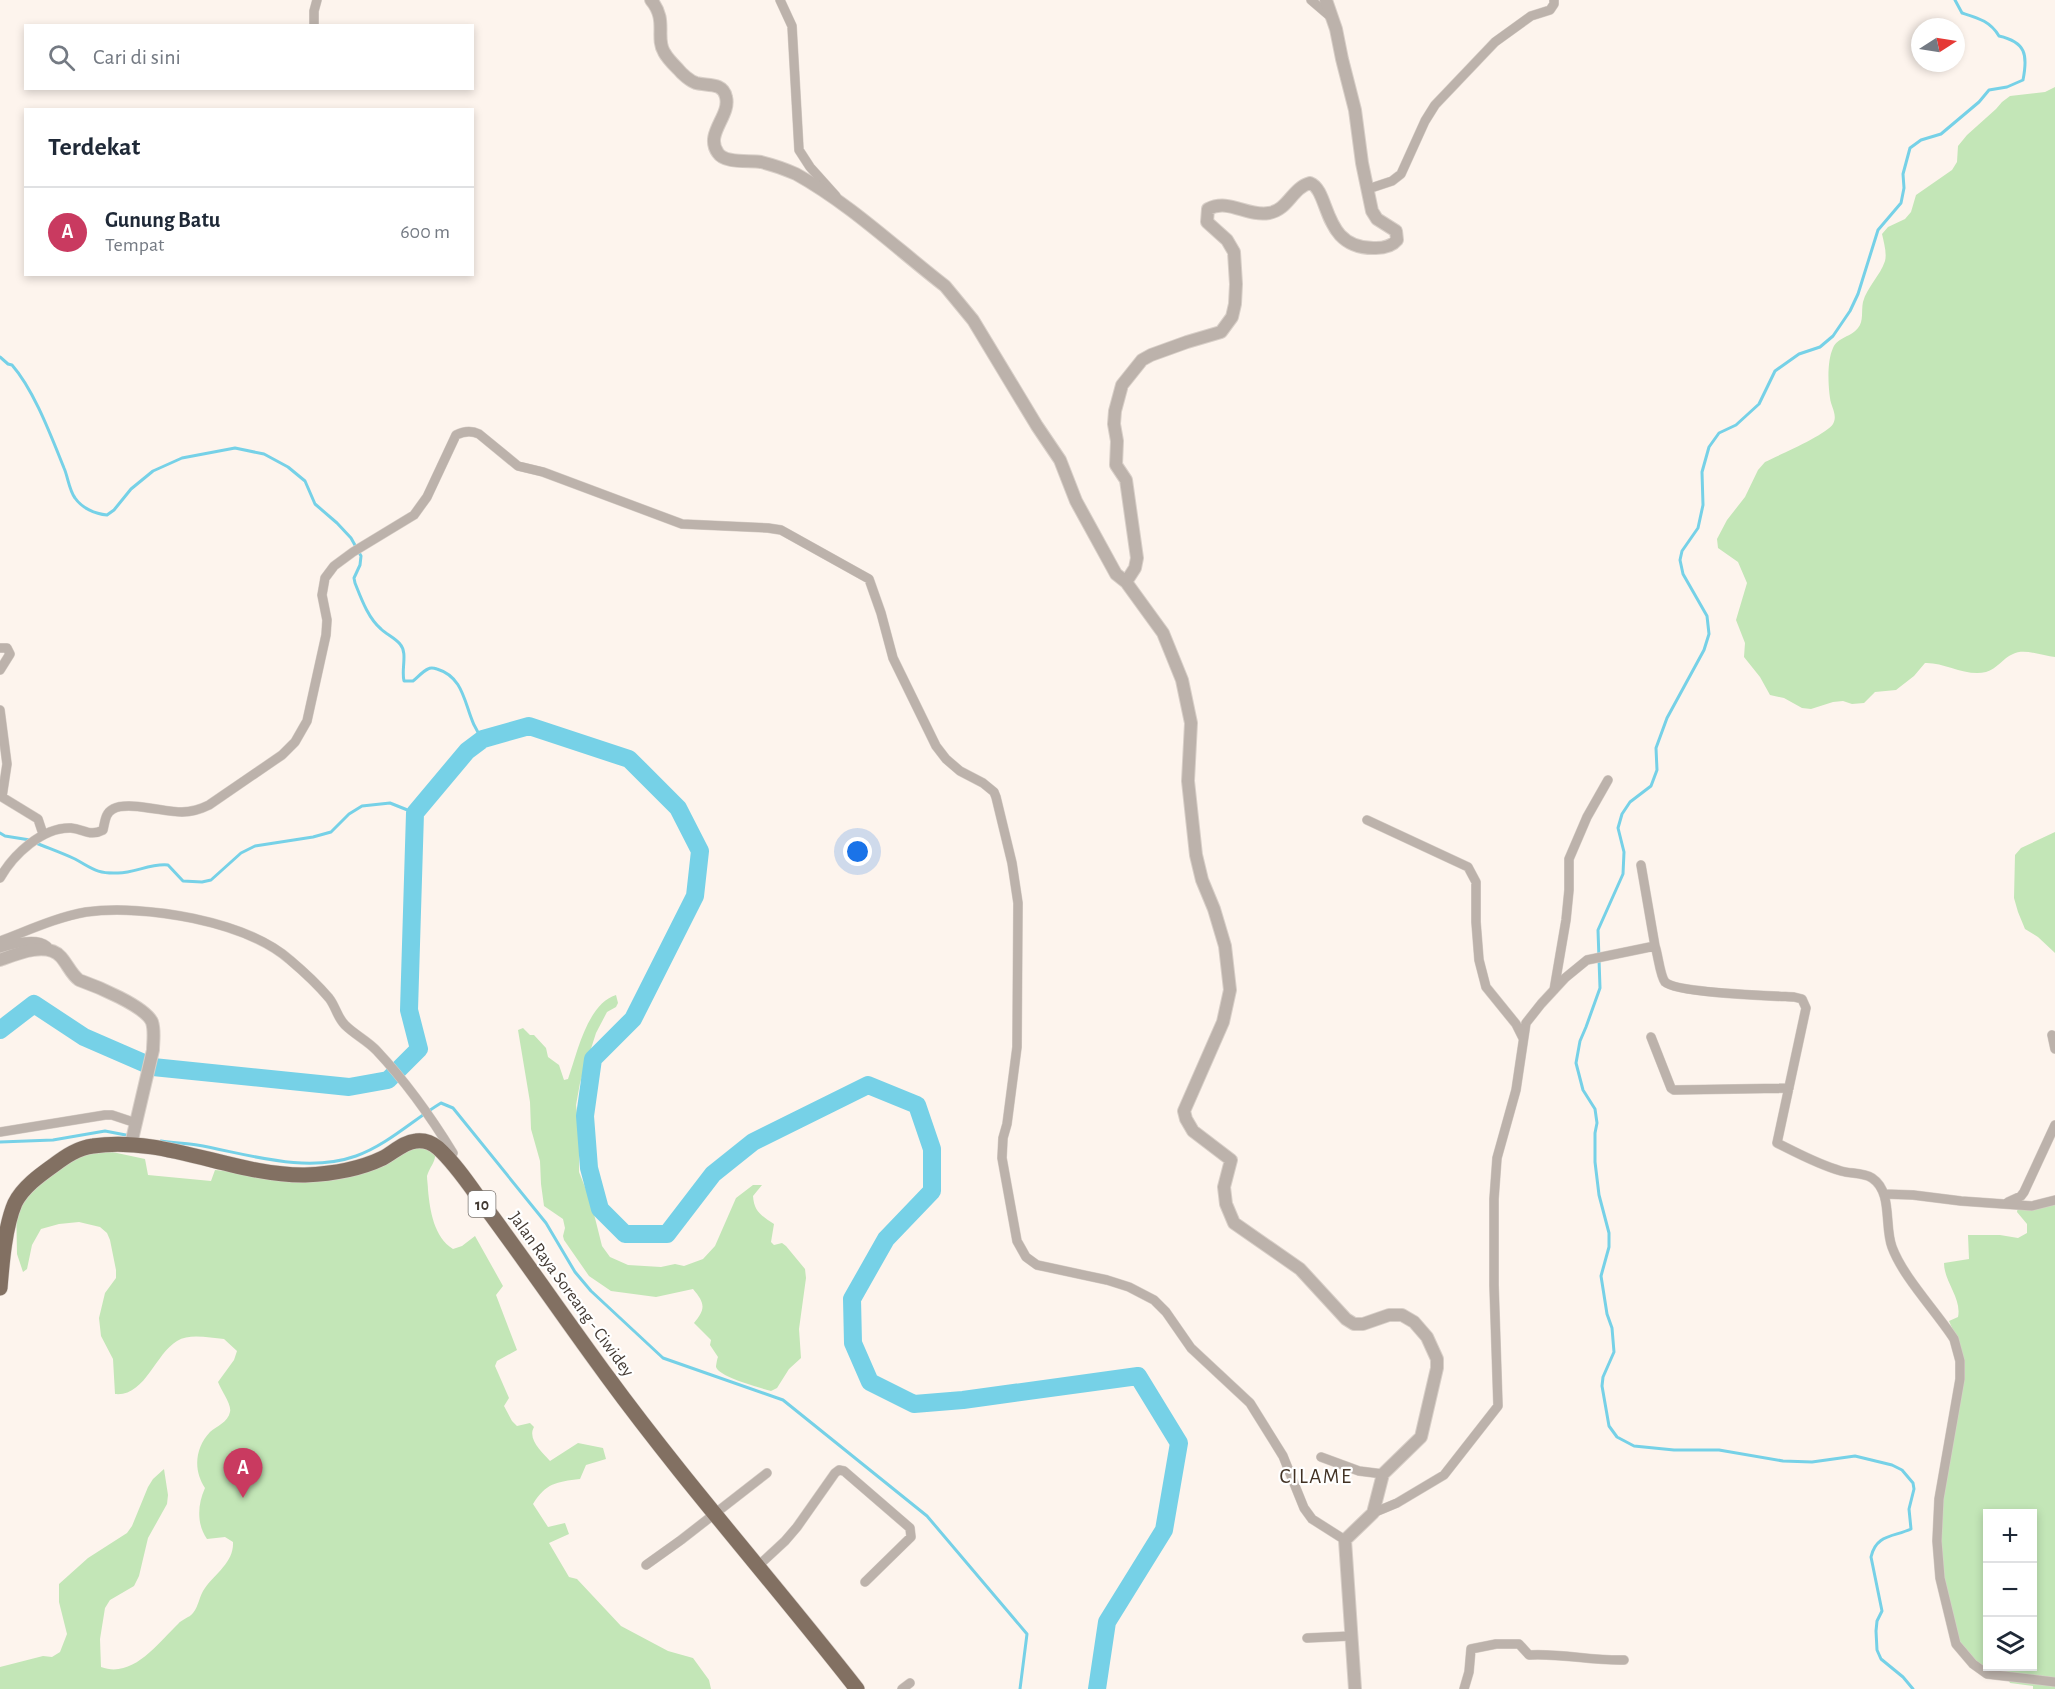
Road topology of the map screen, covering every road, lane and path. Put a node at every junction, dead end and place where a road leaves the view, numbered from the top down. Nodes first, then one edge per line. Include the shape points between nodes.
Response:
1 (317, 0) edge
2 (651, 0) edge
3 (780, 0) edge
4 (1311, 0) edge
5 (1326, 0) edge
6 (1554, 0) edge
7 (1333, 18) junction
8 (314, 24) edge
9 (1368, 189) junction
10 (841, 202) junction
11 (1126, 582) junction
12 (0, 648) edge
13 (0, 670) edge
14 (0, 711) edge
15 (1608, 780) dead end
16 (1367, 820) dead end
17 (43, 834) junction
18 (1641, 865) dead end
19 (0, 878) edge
20 (0, 941) edge
21 (1656, 946) junction
22 (0, 948) edge
23 (48, 950) junction
24 (0, 960) edge
25 (1554, 990) junction
26 (2052, 1035) dead end
27 (1651, 1036) dead end
28 (1524, 1041) junction
29 (2055, 1049) edge
30 (1789, 1088) junction
31 (2055, 1125) edge
32 (0, 1132) edge
33 (133, 1135) junction
34 (449, 1160) junction
35 (1884, 1194) junction
36 (2055, 1200) edge
37 (2006, 1203) junction
38 (0, 1288) edge
39 (1321, 1457) dead end
40 (767, 1473) dead end
41 (1383, 1474) junction
42 (714, 1513) junction
43 (1374, 1513) junction
44 (1345, 1540) junction
45 (646, 1564) dead end
46 (758, 1566) junction
47 (865, 1582) dead end
48 (1351, 1636) junction
49 (1306, 1638) dead end
50 (1624, 1660) dead end
51 (2055, 1682) edge
52 (910, 1683) dead end
53 (857, 1689) edge
54 (902, 1689) edge
55 (1355, 1689) edge
56 (1464, 1689) edge

1 - 8 street
2 - 10 street via 662,25 663,51 671,62 695,83 714,85 726,94 727,107 714,137 717,153 779,167
3 - 10 street via 792,26 799,150
4 - 7 street
5 - 7 street
6 - 9 street via 1550,10 1531,16 1495,42 1435,105 1401,174
7 - 9 street via 1358,122
9 - 11 street via 1373,214 1397,233 1397,240 1389,246 1366,247 1342,237 1333,227 1317,188 1310,183 1301,187 1281,210 1250,213 1230,205 1208,209 1207,222 1234,252 1232,317 1221,332 1146,357 1122,385 1117,402 1116,465 1126,480 1137,558
10 - 11 street via 959,300 1060,460 1076,501 1116,574
11 - 41 street via 1163,633 1187,699 1191,723 1188,781 1196,855 1225,946 1230,990 1223,1022 1184,1111 1186,1119 1193,1131 1231,1160 1224,1187 1234,1222 1300,1269 1354,1324 1402,1315 1427,1337 1437,1368 1421,1437
12 - 13 street via 7,648 10,654
14 - 17 street via 7,764 2,798 38,819
15 - 25 street via 1569,859 1566,920
16 - 28 street via 1468,867 1476,882 1479,960 1486,987 1516,1024
17 - 19 street via 6,867
17 - 44 street via 68,828 96,833 103,830 106,816 114,808 196,810 289,749 307,721 326,635 322,586 330,570 414,515 427,497 456,435 471,431 479,434 518,466 682,524 781,530 869,579 893,658 936,746 960,771 994,792 1018,903 1017,1047 1002,1158 1017,1240 1026,1257 1037,1265 1129,1287 1154,1300 1191,1348 1250,1403 1283,1456 1312,1519
18 - 21 street
20 - 34 street via 86,912 182,917 218,924 259,939 290,960 330,1000 347,1027 376,1049 429,1113 453,1153
21 - 25 street via 1587,960
21 - 30 street via 1668,984 1802,999 1806,1008
22 - 23 street via 35,942 43,943
23 - 24 street via 32,950
23 - 33 street via 60,956 80,980 134,1005 152,1023 153,1050
25 - 28 street via 1526,1023
26 - 29 street
27 - 30 street via 1674,1090
28 - 43 street via 1516,1090 1497,1158 1494,1199 1498,1406 1444,1475
30 - 35 street via 1777,1143 1842,1172 1864,1174
31 - 37 street via 2024,1192
32 - 33 street via 105,1114 112,1115
33 - 34 highway, Jalan Raya Soreang - Ciwidey / 10 via 257,1171 293,1174 358,1167 413,1141 435,1146
33 - 38 highway, Jalan Raya Soreang - Ciwidey / 10 via 66,1155 25,1190 9,1222
34 - 42 highway, Jalan Raya Soreang - Ciwidey / 10 via 644,1425
35 - 37 street
35 - 51 street via 1892,1248 1954,1339 1960,1361 1936,1541 1940,1578 1956,1644 1987,1674
36 - 37 street via 2032,1206
39 - 41 street via 1359,1471
40 - 42 street
41 - 43 street
42 - 45 street
42 - 46 highway, Jalan Raya Soreang - Ciwidey / 10
43 - 44 street
44 - 48 street
46 - 47 street via 785,1541 839,1470 887,1507 912,1533
46 - 53 highway, Jalan Raya Soreang - Ciwidey / 10
48 - 49 street
48 - 55 street
50 - 56 street via 1529,1655 1519,1644 1482,1646 1471,1650
52 - 54 street

